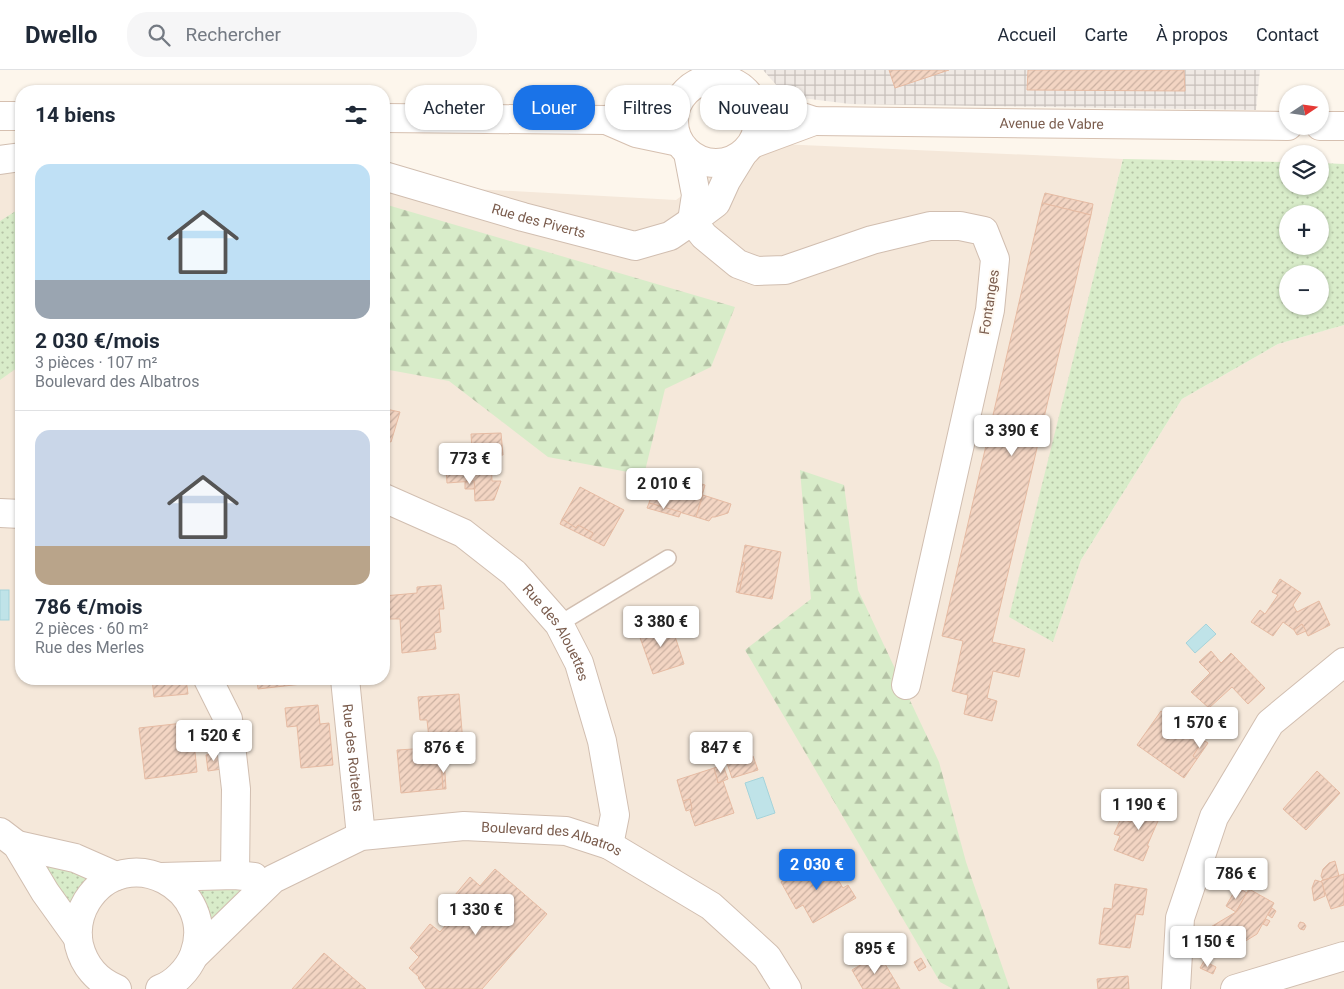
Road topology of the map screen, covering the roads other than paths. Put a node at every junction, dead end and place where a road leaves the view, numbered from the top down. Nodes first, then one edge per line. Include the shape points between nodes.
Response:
1 (690, 85) edge
2 (739, 85) edge
3 (0, 116) edge
4 (15, 116) edge
5 (390, 118) edge
6 (807, 119) edge
7 (605, 120) edge
8 (814, 121) junction
9 (1279, 126) edge
10 (1329, 126) edge
11 (1344, 126) edge
12 (629, 130) edge
13 (675, 130) edge
14 (758, 130) edge
15 (684, 148) junction
16 (747, 150) junction
17 (15, 159) edge
18 (0, 160) edge
19 (390, 178) edge
20 (692, 222) junction
21 (390, 501) edge
22 (0, 513) edge
23 (15, 514) edge
24 (668, 558) dead end
25 (559, 624) junction
26 (1344, 662) edge
27 (211, 685) edge
28 (345, 685) edge
29 (906, 685) dead end
30 (361, 836) junction
31 (8, 838) edge
32 (609, 845) junction
33 (116, 876) junction
34 (235, 876) junction
35 (161, 877) junction
36 (273, 879) junction
37 (78, 938) junction
38 (194, 956) junction
39 (1344, 956) edge
40 (90, 979) edge
41 (163, 988) edge
42 (117, 989) edge
43 (788, 989) edge
44 (1176, 989) edge
45 (1235, 989) edge

1 - 2 street via 706,79 724,79
3 - 4 street
5 - 7 street
6 - 8 street, Avenue de Vabre
8 - 9 street, Avenue de Vabre
8 - 16 street, Avenue de Vabre
10 - 11 street
12 - 15 street
13 - 15 street
14 - 16 street
15 - 16 street via 701,161 715,164 729,162
15 - 20 street via 696,195
16 - 20 street, Rue des Piverts via 716,203
17 - 18 street
19 - 20 street, Rue des Piverts via 635,246 670,236
20 - 29 street, Fontanges via 738,264 757,271 785,270 872,240 930,226 960,226 984,231 995,259 990,310
21 - 25 street, Rue des Alouettes via 463,533 514,573
22 - 23 street
24 - 25 lane
25 - 32 street, Rue des Alouettes via 579,663 602,741 614,815
26 - 44 street via 1270,723 1214,817 1180,918
27 - 34 street via 228,719 236,789
28 - 30 street, Rue des Roitelets
30 - 32 street, Boulevard des Albatros via 464,826 566,831
30 - 36 street, Boulevard des Albatros
31 - 33 street via 75,858
31 - 37 street
32 - 43 street, Boulevard des Albatros via 711,906 767,958
33 - 35 street via 146,873
33 - 37 street via 102,884 83,908
34 - 35 street
34 - 36 street
35 - 38 street via 186,896 194,910 198,941
36 - 38 street, Boulevard des Albatros
37 - 40 street
38 - 41 street, Boulevard des Albatros via 182,974
39 - 45 street
40 - 42 street via 99,979

